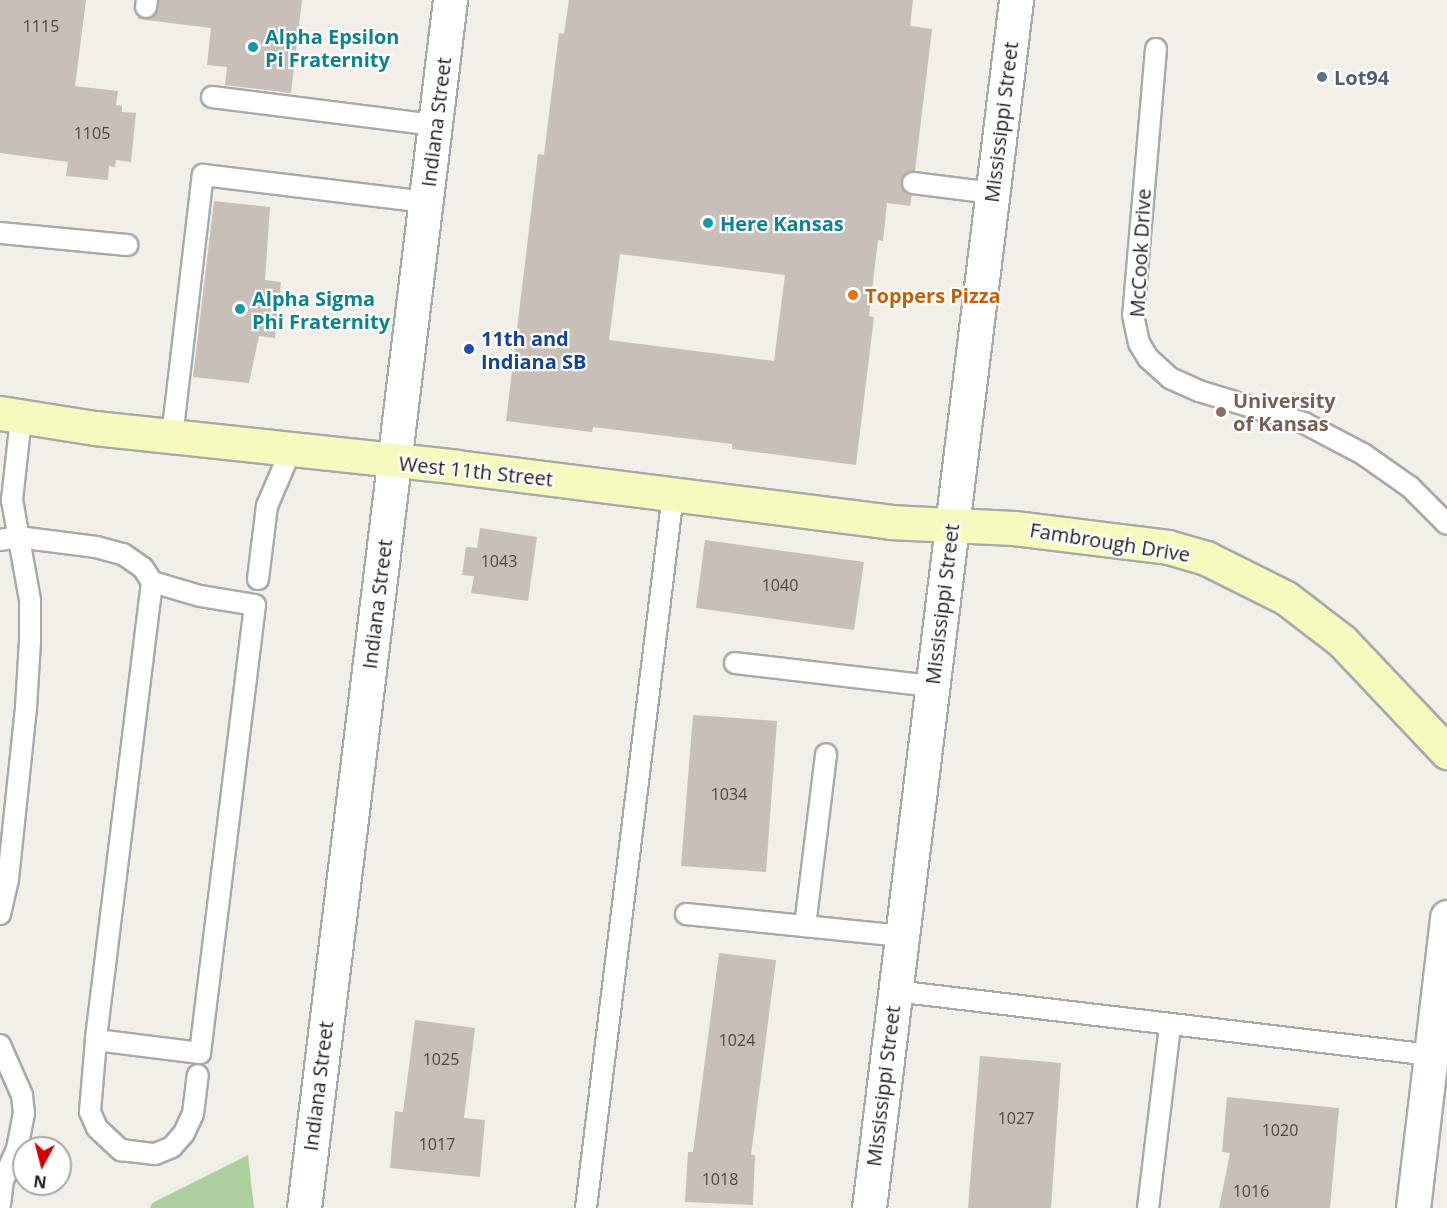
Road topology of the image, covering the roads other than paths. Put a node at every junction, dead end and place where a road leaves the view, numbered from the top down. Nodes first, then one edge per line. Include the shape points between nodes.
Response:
1 (450, 0) edge
2 (1016, 0) edge
3 (1156, 49) dead end
4 (212, 97) dead end
5 (435, 125) junction
6 (913, 183) dead end
7 (992, 193) junction
8 (426, 202) junction
9 (0, 233) edge
10 (127, 245) dead end
11 (10, 416) edge
12 (171, 437) junction
13 (291, 452) junction
14 (393, 462) junction
15 (673, 494) junction
16 (1447, 524) edge
17 (952, 525) junction
18 (9, 538) edge
19 (258, 579) dead end
20 (152, 582) junction
21 (735, 663) dead end
22 (932, 686) junction
23 (1447, 752) edge
24 (826, 754) dead end
25 (0, 914) edge
26 (686, 914) dead end
27 (1447, 917) edge
28 (806, 926) junction
29 (902, 936) junction
30 (895, 991) junction
31 (1170, 1025) junction
32 (96, 1040) junction
33 (0, 1045) edge
34 (1431, 1055) junction
35 (198, 1075) dead end
36 (0, 1205) edge
37 (304, 1208) edge
38 (586, 1208) edge
39 (869, 1208) edge
40 (1148, 1208) edge
41 (1413, 1208) edge

1 - 5 street, Indiana Street
2 - 7 street, Mississippi Street
3 - 16 lane, McCook Drive via 1133,315 1139,343 1148,358 1170,378 1199,391 1304,423 1363,454 1410,487
4 - 5 lane
5 - 8 street, Indiana Street
6 - 7 lane
7 - 17 street, Mississippi Street
8 - 12 lane via 203,175
8 - 14 street, Indiana Street
9 - 10 lane
11 - 12 street, West 11th Street
11 - 18 lane
12 - 13 street, West 11th Street
13 - 14 street, West 11th Street
13 - 19 lane via 267,506
14 - 15 street, West 11th Street
14 - 37 street, Indiana Street
15 - 17 street, West 11th Street via 890,522
15 - 38 lane
17 - 22 street, Mississippi Street
17 - 23 street, Fambrough Drive via 1014,528 1168,547 1244,575 1286,598 1342,641
18 - 20 lane via 96,546 123,554 143,568
18 - 25 lane via 30,600 30,641 10,856
20 - 32 lane
20 - 32 lane via 200,596 255,605 206,1006 200,1053
21 - 22 lane
22 - 29 street, Mississippi Street
24 - 28 lane
26 - 28 lane
27 - 34 street
28 - 29 lane
29 - 30 street, Mississippi Street
30 - 31 lane
30 - 39 street, Mississippi Street
31 - 34 lane
31 - 40 lane
32 - 35 lane via 90,1112 97,1128 121,1150 155,1154 172,1147 193,1114
33 - 36 lane via 22,1095 24,1113 17,1149 3,1180
34 - 41 street

